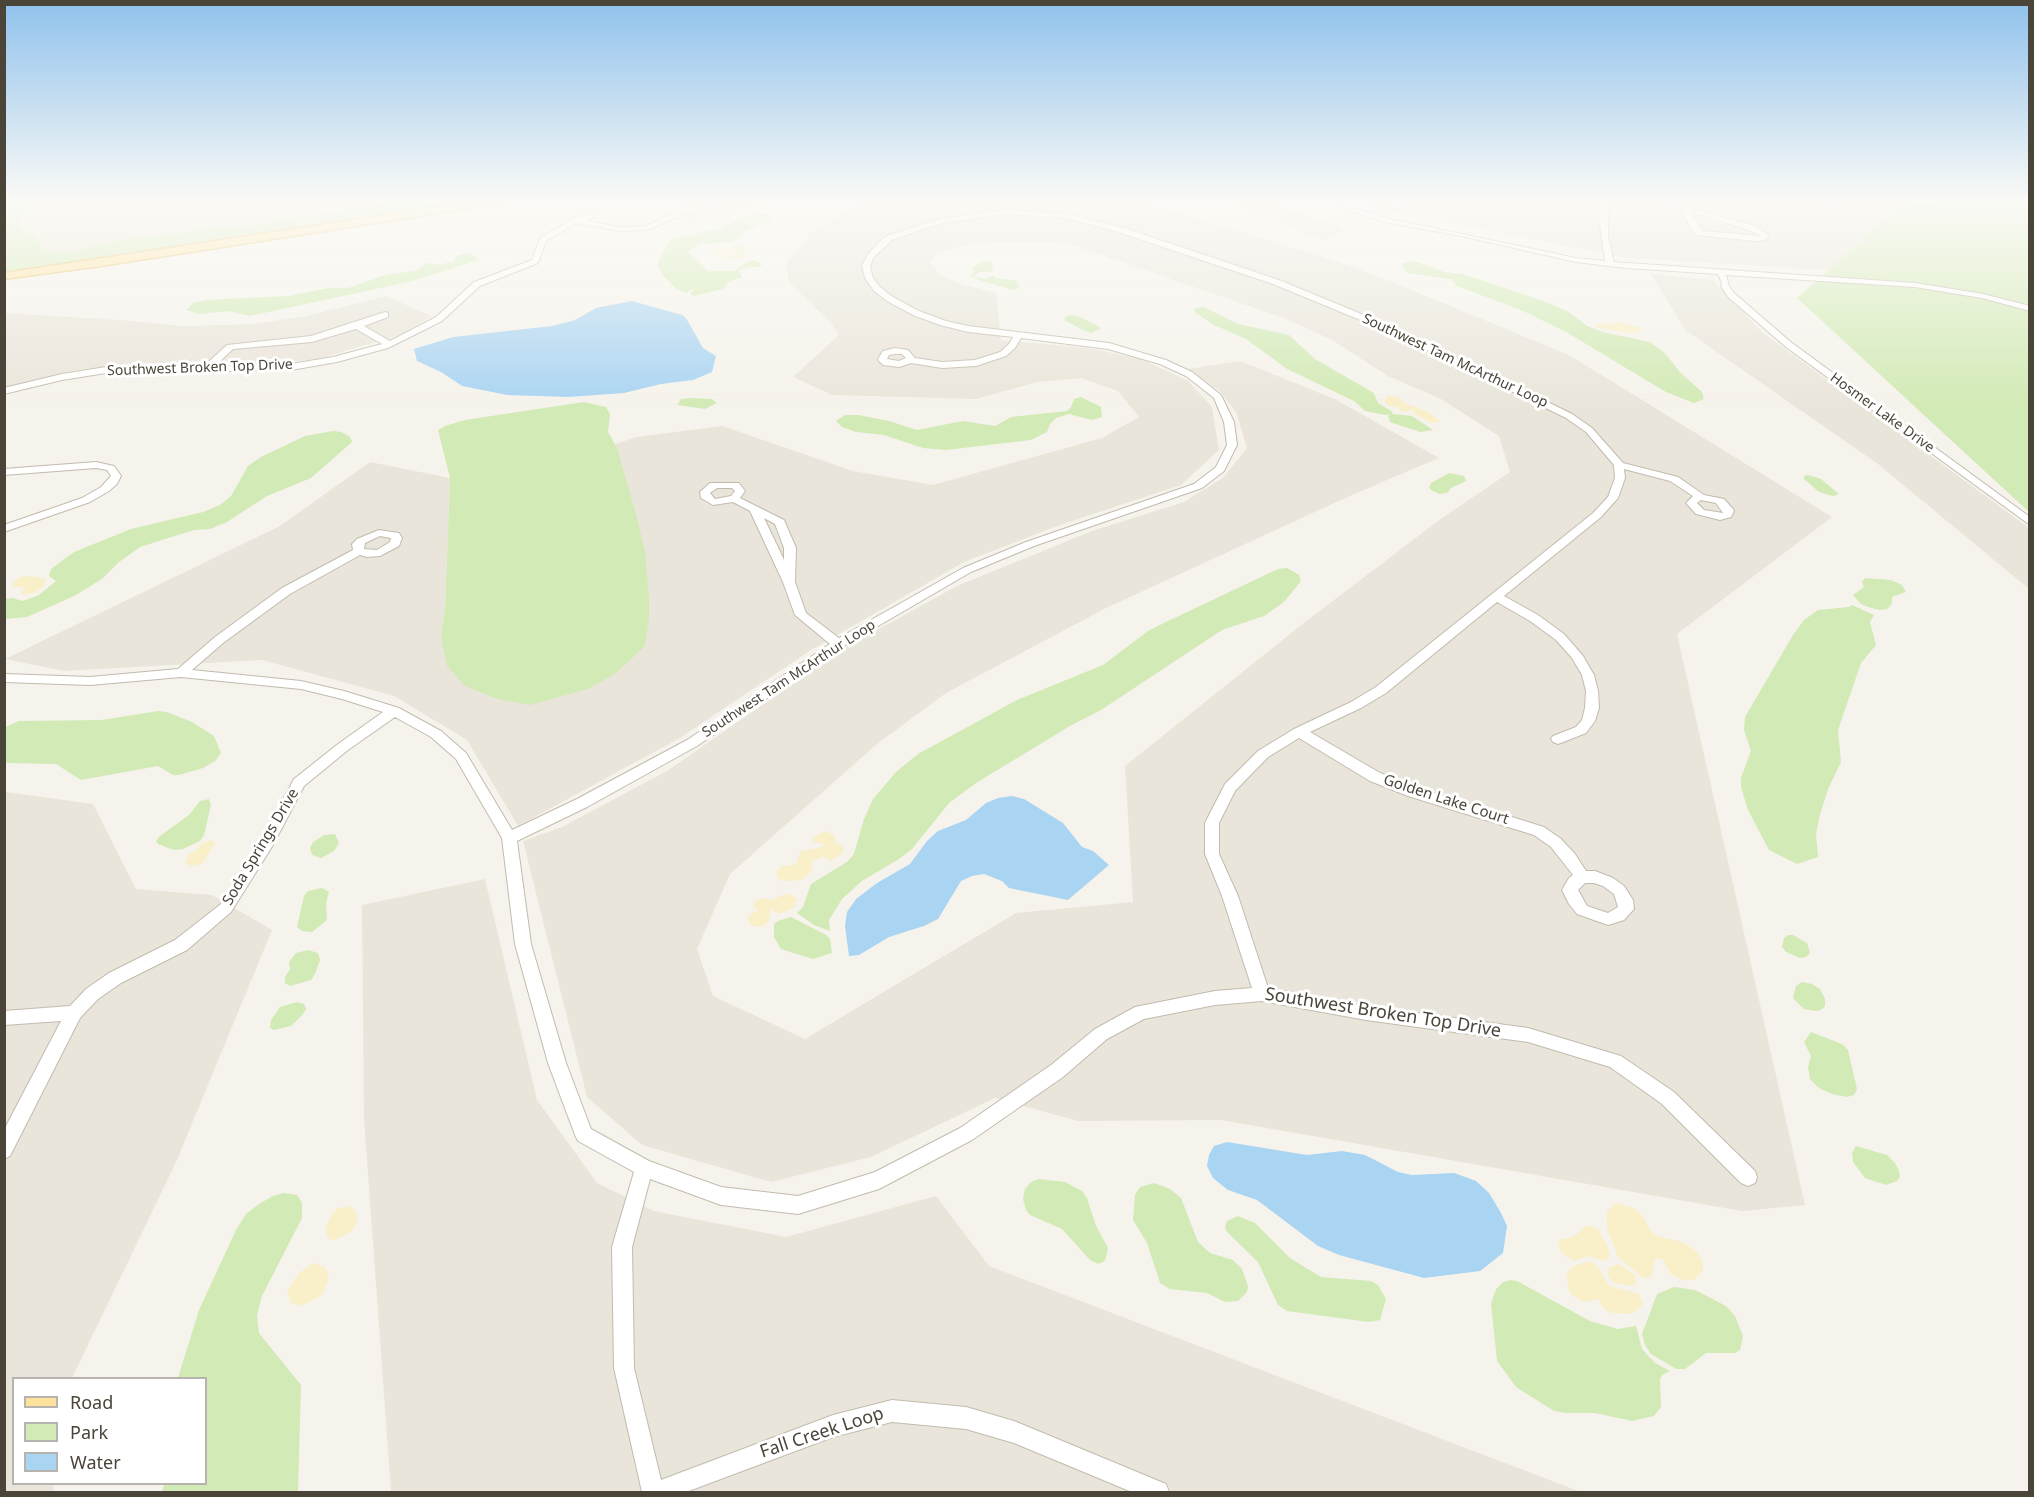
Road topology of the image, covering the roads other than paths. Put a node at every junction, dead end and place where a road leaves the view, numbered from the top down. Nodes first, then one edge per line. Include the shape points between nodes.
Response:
1 (57, 269) edge
2 (69, 269) edge
3 (515, 269) edge
4 (867, 269) edge
5 (1233, 269) edge
6 (1678, 269) edge
7 (1721, 272) junction
8 (4, 276) edge
9 (4, 281) edge
10 (2030, 309) edge
11 (385, 315) dead end
12 (357, 326) junction
13 (1018, 336) junction
14 (389, 344) junction
15 (909, 360) dead end
16 (206, 369) junction
17 (4, 391) edge
18 (1619, 465) junction
19 (4, 472) edge
20 (1701, 497) dead end
21 (734, 499) dead end
22 (754, 508) junction
23 (2030, 522) edge
24 (4, 530) edge
25 (358, 551) dead end
26 (789, 582) junction
27 (1496, 597) junction
28 (838, 644) junction
29 (181, 673) junction
30 (4, 678) edge
31 (394, 711) junction
32 (1299, 732) junction
33 (1558, 739) dead end
34 (509, 838) junction
35 (1582, 878) dead end
36 (1262, 994) junction
37 (74, 1013) junction
38 (4, 1018) edge
39 (4, 1150) edge
40 (645, 1168) junction
41 (1748, 1177) dead end
42 (1136, 1487) edge
43 (653, 1492) edge
44 (658, 1492) edge
45 (1158, 1492) edge

1 - 8 main road
2 - 9 main road
3 - 14 street, Southwest Broken Top Drive via 477,284 439,319
4 - 13 street, Southwest Tam McArthur Loop via 877,289 916,312 968,329
5 - 18 street, Southwest Tam McArthur Loop via 1310,295 1402,334 1569,416 1589,430
6 - 7 street
7 - 10 street via 1936,288
7 - 23 street, Hosmer Lake Drive via 1731,295 1789,345
11 - 12 street
12 - 14 street
12 - 16 street via 312,339 230,347
13 - 15 street via 1003,354 976,363 942,365
13 - 28 street, Southwest Tam McArthur Loop via 1109,346 1163,362 1206,386 1218,397 1229,422 1232,446 1220,469 1198,486 966,570
14 - 16 street, Southwest Broken Top Drive via 334,360 291,367
16 - 17 street, Southwest Broken Top Drive via 97,371
18 - 20 street via 1674,479
18 - 27 street via 1620,478 1613,498
19 - 24 street via 96,465 110,468 116,476 105,489 86,500
21 - 22 street
22 - 26 street
22 - 26 street via 780,522 790,548
25 - 29 street via 286,591
26 - 28 street via 801,615
27 - 32 street via 1381,690
27 - 33 street via 1560,637 1588,675 1592,691 1588,721 1581,730
28 - 34 street, Southwest Tam McArthur Loop via 692,743
29 - 30 street, Southwest Broken Top Drive via 90,681
29 - 31 street, Southwest Broken Top Drive via 301,685
31 - 34 street, Southwest Broken Top Drive via 436,734 461,756
31 - 37 street, Soda Springs Drive via 299,783 226,908 182,945 115,978
32 - 35 street, Golden Lake Court via 1375,777 1539,831 1556,843
32 - 36 street via 1263,754 1230,788 1212,823 1212,854
34 - 40 street, Southwest Broken Top Drive via 523,944 557,1063 584,1135
36 - 40 street, Southwest Broken Top Drive via 1215,998 1142,1012 1101,1034 1057,1071 966,1134 879,1180 798,1205 721,1196
36 - 41 street, Southwest Broken Top Drive via 1528,1035 1615,1061 1668,1098
37 - 38 street
37 - 39 street, Soda Springs Drive
40 - 43 street via 622,1247 624,1368
42 - 44 street, Fall Creek Loop via 1014,1432 966,1418 892,1411 783,1443
42 - 45 street, Fall Creek Loop

